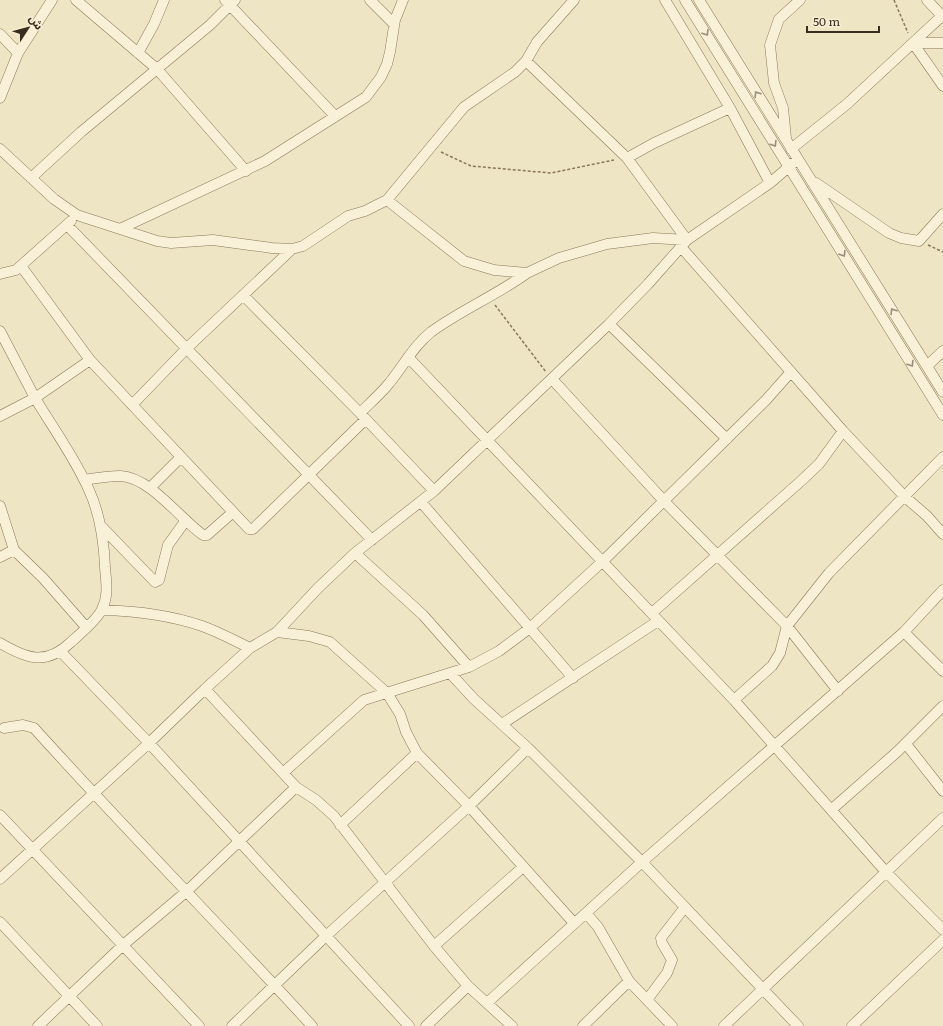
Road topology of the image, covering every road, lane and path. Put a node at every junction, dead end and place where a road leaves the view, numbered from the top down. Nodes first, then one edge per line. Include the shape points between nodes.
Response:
1 (52, 0) edge
2 (76, 0) edge
3 (164, 0) edge
4 (370, 0) edge
5 (402, 0) edge
6 (574, 0) edge
7 (665, 0) edge
8 (685, 0) edge
9 (699, 0) edge
10 (800, 0) edge
11 (894, 0) edge
12 (926, 0) edge
13 (230, 2) edge
14 (942, 15) edge
15 (394, 24) junction
16 (0, 34) edge
17 (913, 43) junction
18 (943, 43) edge
19 (18, 53) junction
20 (138, 53) junction
21 (526, 61) junction
22 (157, 69) junction
23 (943, 86) edge
24 (0, 98) edge
25 (730, 108) junction
26 (335, 116) junction
27 (789, 145) junction
28 (432, 147) junction
29 (0, 149) edge
30 (627, 158) junction
31 (798, 159) junction
32 (788, 167) junction
33 (246, 171) junction
34 (31, 178) junction
35 (811, 179) junction
36 (770, 183) junction
37 (387, 200) junction
38 (943, 214) edge
39 (77, 215) junction
40 (67, 224) junction
41 (122, 228) junction
42 (919, 241) junction
43 (684, 243) junction
44 (292, 249) junction
45 (943, 252) edge
46 (21, 266) junction
47 (527, 273) junction
48 (0, 274) edge
49 (243, 295) junction
50 (489, 297) junction
51 (609, 324) junction
52 (0, 331) edge
53 (187, 348) junction
54 (943, 351) edge
55 (408, 356) junction
56 (90, 360) junction
57 (927, 366) junction
58 (790, 373) junction
59 (552, 379) junction
60 (943, 392) edge
61 (35, 398) junction
62 (132, 405) junction
63 (0, 416) edge
64 (363, 416) junction
65 (943, 416) edge
66 (843, 431) junction
67 (488, 439) junction
68 (727, 439) junction
69 (181, 457) junction
70 (943, 457) edge
71 (308, 475) junction
72 (84, 480) junction
73 (150, 488) junction
74 (434, 491) junction
75 (905, 497) junction
76 (664, 501) junction
77 (421, 502) junction
78 (0, 506) edge
79 (232, 513) junction
80 (186, 520) junction
81 (99, 524) junction
82 (943, 534) edge
83 (372, 540) junction
84 (14, 550) junction
85 (355, 553) junction
86 (717, 556) junction
87 (0, 558) edge
88 (603, 561) junction
89 (943, 590) edge
90 (102, 610) junction
91 (655, 617) junction
92 (786, 626) junction
93 (86, 627) junction
94 (530, 628) junction
95 (277, 632) junction
96 (904, 632) junction
97 (0, 643) edge
98 (250, 648) junction
99 (61, 652) junction
100 (469, 667) junction
101 (943, 672) edge
102 (450, 673) junction
103 (573, 678) junction
104 (205, 688) junction
105 (838, 691) junction
106 (387, 693) junction
107 (734, 700) junction
108 (943, 706) edge
109 (502, 724) junction
110 (4, 728) dead end
111 (149, 742) junction
112 (906, 744) junction
113 (773, 746) junction
114 (528, 748) junction
115 (417, 753) junction
116 (283, 773) junction
117 (296, 788) junction
118 (943, 791) edge
119 (94, 794) junction
120 (469, 806) junction
121 (831, 810) junction
122 (0, 815) edge
123 (943, 818) edge
124 (340, 825) junction
125 (239, 842) junction
126 (32, 849) junction
127 (642, 862) junction
128 (523, 867) junction
129 (886, 872) junction
130 (0, 878) edge
131 (386, 882) junction
132 (187, 891) junction
133 (685, 907) junction
134 (586, 913) junction
135 (0, 922) edge
136 (574, 923) junction
137 (943, 930) edge
138 (326, 936) junction
139 (943, 940) edge
140 (122, 946) junction
141 (434, 946) junction
142 (629, 981) junction
143 (275, 985) junction
144 (468, 986) junction
145 (763, 989) junction
146 (70, 996) junction
147 (647, 1000) junction
148 (487, 1003) junction
149 (38, 1026) edge
150 (97, 1026) edge
151 (199, 1026) edge
152 (232, 1026) edge
153 (312, 1026) edge
154 (410, 1026) edge
155 (426, 1026) edge
156 (512, 1026) edge
157 (583, 1026) edge
158 (672, 1026) edge
159 (724, 1026) edge
160 (798, 1026) edge
161 (852, 1026) edge

1 - 19 street
2 - 20 street
3 - 20 street
4 - 15 street
5 - 15 street
6 - 21 street via 538,42
7 - 25 street
8 -> 32 street
27 -> 9 street
10 - 27 street via 779,19 770,44 774,83 783,108
11 - 17 path
12 - 14 street
13 - 22 street
13 - 26 street
14 - 17 street
15 - 26 street via 390,52 376,84 366,97
16 - 19 street
17 - 18 street
17 - 23 street
17 - 27 street via 847,104
19 - 24 street
20 - 22 street
21 - 28 street via 515,72 464,107
21 - 30 street
22 - 33 street
22 - 34 street via 81,132
25 - 30 street
25 - 36 street
26 - 33 street
27 - 31 street
28 - 30 path via 471,166 551,172
28 - 37 street
29 - 34 street
30 - 43 street
31 - 32 street
31 - 35 street
32 - 36 street
32 -> 65 street
33 - 41 street
34 - 39 street
35 - 42 street via 889,233
57 -> 35 street
36 - 43 street
37 - 44 street via 348,216 303,246
37 - 47 street via 464,261 494,270
38 - 42 street
39 - 40 street
39 - 41 street
40 - 46 street
40 - 53 street
41 - 44 street via 157,241 172,243 213,240
42 - 45 path
43 - 47 street via 653,238 607,244 559,258
43 - 51 street
43 - 58 street
44 - 49 street
46 - 48 street via 9,273
46 - 56 street
47 - 50 street via 504,290
49 - 53 street
49 - 64 street
50 - 55 street via 430,333
50 - 59 path
51 - 59 street
51 - 68 street
52 - 61 street
53 - 62 street
53 - 71 street
54 - 57 street
55 - 64 street
55 - 67 street
56 - 61 street
56 - 62 street
57 - 60 street
58 - 66 street
58 - 68 street
59 - 67 street
59 - 76 street
61 - 63 street
61 - 72 street
62 - 69 street
64 - 71 street
64 - 74 street
66 - 75 street
66 - 86 street via 819,464
67 - 74 street
67 - 88 street
68 - 76 street
69 - 73 street
69 - 79 street
70 - 75 street
71 - 79 street via 253,529 246,528
71 - 83 street
72 - 73 street via 121,476
72 - 81 street via 94,502
73 - 80 street
74 - 77 street
75 - 82 street
75 - 92 street via 829,572
76 - 86 street
76 - 88 street
77 - 83 street
77 - 94 street
78 - 84 street
79 - 80 street via 207,535 203,535
80 - 81 street via 168,545 160,580 155,582
81 - 90 street via 104,543 107,587
83 - 85 street
84 - 87 street
84 - 93 street
85 - 95 street
85 - 100 street via 423,615
86 - 91 street
86 - 92 street
88 - 91 street
88 - 94 street
89 - 96 street
90 - 93 street
90 - 98 street via 131,611 187,622
91 - 103 street
91 - 107 street
92 - 105 street
92 - 107 street via 780,653 772,666
93 - 99 street
94 - 100 street via 499,651
94 - 103 street
95 - 98 street
95 - 106 street via 320,638 330,642
96 - 101 street
96 - 105 street
97 - 99 street via 30,657
98 - 104 street
99 - 111 street
100 - 102 street
102 - 106 street
102 - 109 street
103 - 109 street
104 - 111 street
104 - 116 street
105 - 113 street
106 - 115 street via 400,714
106 - 116 street via 370,697 358,704
107 - 113 street
108 - 112 street
109 - 114 street
110 - 119 street via 28,725 34,728
111 - 119 street
111 - 125 street
112 - 118 street
112 - 121 street
113 - 121 street
113 - 127 street
114 - 120 street
114 - 127 street
115 - 120 street
115 - 124 street
116 - 117 street
117 - 124 street via 316,800
117 - 125 street
119 - 126 street
119 - 132 street
120 - 128 street
120 - 131 street
121 - 129 street
122 - 126 street
123 - 129 street
124 - 131 street
125 - 132 street
125 - 138 street
126 - 130 street
126 - 140 street
127 - 133 street
127 - 134 street
128 - 136 street
128 - 141 street
129 - 137 street
129 - 145 street
131 - 138 street
131 - 141 street
132 - 140 street
132 - 143 street
133 - 145 street
133 - 147 street via 661,938 662,944 671,956 671,964
134 - 136 street
134 - 142 street via 598,927
135 - 146 street
136 - 148 street
138 - 143 street
138 - 154 street
139 - 161 street
140 - 146 street
140 - 151 street
141 - 144 street
142 - 147 street
142 - 157 street
143 - 152 street
143 - 153 street
144 - 148 street
144 - 155 street
145 - 159 street
145 - 160 street
146 - 149 street
146 - 150 street
147 - 158 street
148 - 156 street

